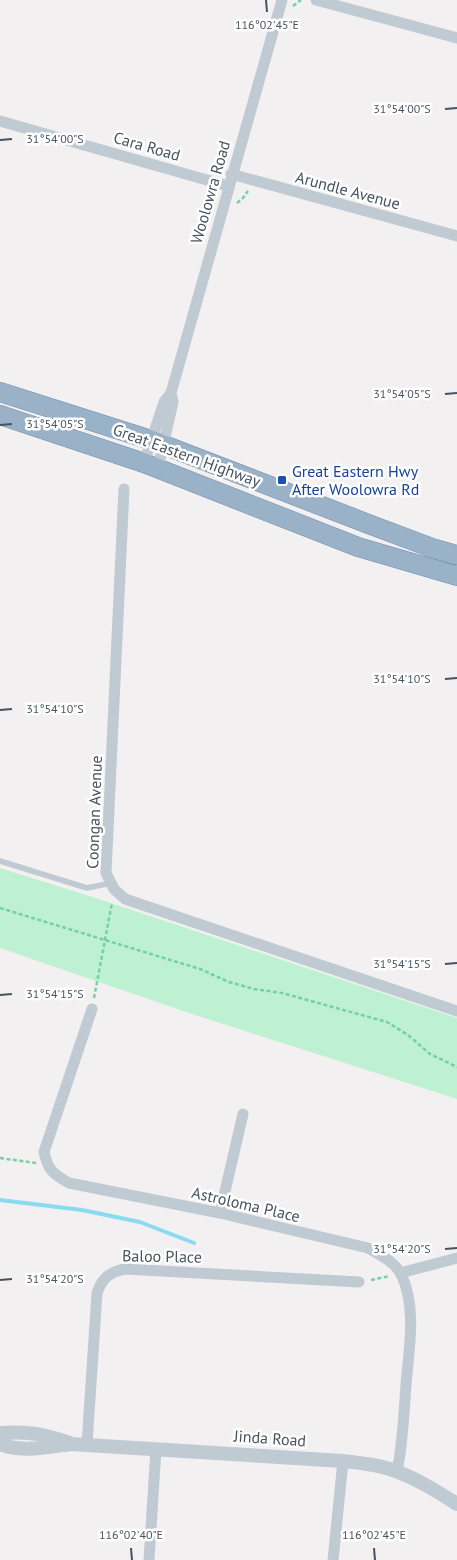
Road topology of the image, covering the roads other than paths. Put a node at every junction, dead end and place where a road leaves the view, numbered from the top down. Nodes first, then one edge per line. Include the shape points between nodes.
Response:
1 (282, 0) edge
2 (316, 0) edge
3 (457, 38) edge
4 (0, 121) edge
5 (231, 174) junction
6 (228, 186) junction
7 (457, 236) edge
8 (0, 392) edge
9 (0, 415) edge
10 (157, 443) junction
11 (151, 466) junction
12 (124, 489) dead end
13 (457, 555) edge
14 (457, 576) edge
15 (0, 861) edge
16 (112, 886) junction
17 (92, 1009) road end
18 (457, 1011) edge
19 (243, 1114) dead end
20 (220, 1213) junction
21 (457, 1258) edge
22 (400, 1273) junction
23 (359, 1282) road end
24 (0, 1433) edge
25 (0, 1444) edge
26 (71, 1444) junction
27 (86, 1444) junction
28 (156, 1449) junction
29 (343, 1461) junction
30 (397, 1471) junction
31 (457, 1504) edge
32 (148, 1560) edge
33 (333, 1560) edge

1 - 5 street, Woolowra Road
2 - 3 street
4 - 6 street, Cara Road
5 - 6 street, Woolowra Road
5 - 7 street, Arundle Avenue
6 - 10 street, Woolowra Road via 170,393 164,402
8 - 10 highway, Great Eastern Highway
9 - 11 highway, Great Eastern Highway
10 - 11 street, Woolowra Road
10 - 13 highway, Great Eastern Highway via 380,529
11 - 14 highway, Great Eastern Highway via 358,547
12 - 16 street, Coongan Avenue via 106,873
15 - 16 lane via 87,888
16 - 18 street, Coongan Avenue via 125,899
17 - 20 street, Astroloma Place via 44,1152 47,1164 54,1175 69,1184
19 - 20 street
20 - 22 street, Astroloma Place via 368,1248 387,1258
21 - 22 street
22 - 30 street, Astroloma Place via 410,1320 402,1450
23 - 27 street, Baloo Place via 115,1270 100,1283 97,1292
24 - 26 street, Jinda Road via 25,1431
25 - 26 street, Jinda Road via 27,1450
26 - 27 street, Jinda Road
27 - 28 street, Jinda Road
28 - 29 street, Jinda Road
28 - 32 street
29 - 30 street, Jinda Road
29 - 33 street
30 - 31 street, Jinda Road

